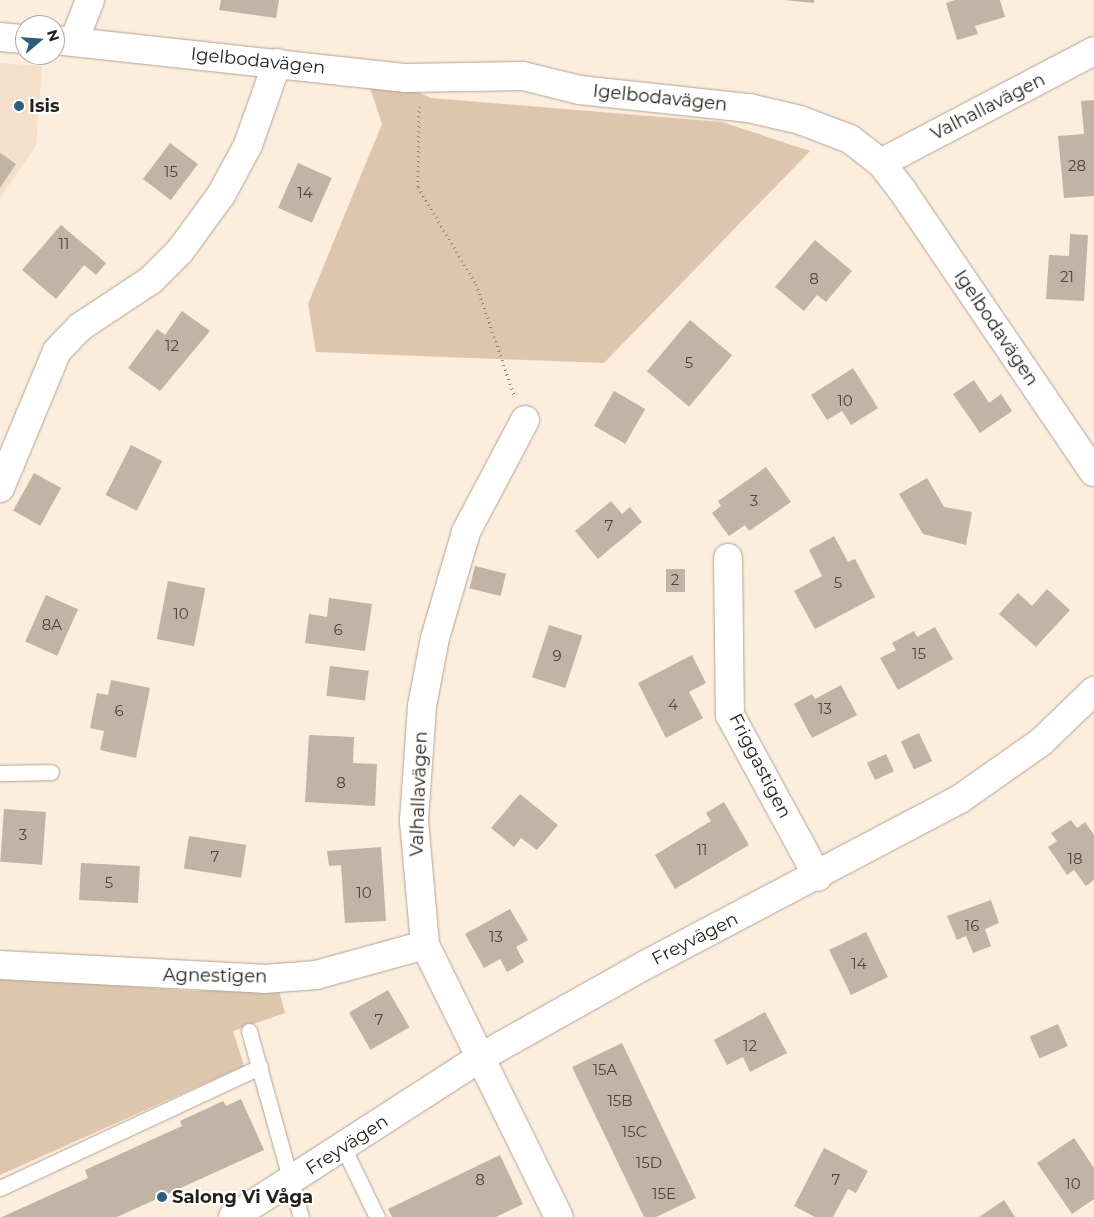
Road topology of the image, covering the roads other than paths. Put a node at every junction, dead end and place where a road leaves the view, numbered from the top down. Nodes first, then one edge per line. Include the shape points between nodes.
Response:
1 (90, 0) edge
2 (0, 37) edge
3 (15, 38) edge
4 (65, 39) edge
5 (65, 41) edge
6 (1094, 51) edge
7 (277, 63) junction
8 (881, 164) junction
9 (525, 420) road end
10 (1094, 472) edge
11 (0, 488) edge
12 (728, 558) dead end
13 (1092, 697) edge
14 (51, 772) dead end
15 (0, 773) edge
16 (818, 876) junction
17 (425, 945) junction
18 (0, 965) edge
19 (249, 1031) dead end
20 (483, 1056) junction
21 (260, 1067) junction
22 (343, 1148) junction
23 (290, 1181) junction
24 (0, 1188) edge
25 (233, 1217) edge
26 (301, 1217) edge
27 (377, 1217) edge
28 (560, 1217) edge

1 - 4 street
2 - 3 street
5 - 7 street, Igelbodavägen
6 - 8 street, Valhallavägen
7 - 8 street, Igelbodavägen via 418,78 522,76 580,90 750,108 850,139
7 - 11 street via 248,145 222,195 180,251 152,280 80,327 58,351
8 - 10 street, Igelbodavägen
9 - 17 street, Valhallavägen via 466,532 428,677 414,821
12 - 16 street, Friggastigen via 730,715
13 - 16 street, Freyvägen via 1007,769 910,828
14 - 15 lane
16 - 20 street, Freyvägen via 647,964
17 - 18 street, Agnestigen via 316,975 264,979
17 - 20 street, Valhallavägen
19 - 21 lane, Freyvägen
20 - 22 street, Freyvägen
20 - 28 street, Valhallavägen
21 - 23 lane, Freyvägen
21 - 24 lane
22 - 23 street, Freyvägen
22 - 27 lane
23 - 25 street, Freyvägen
23 - 26 lane

